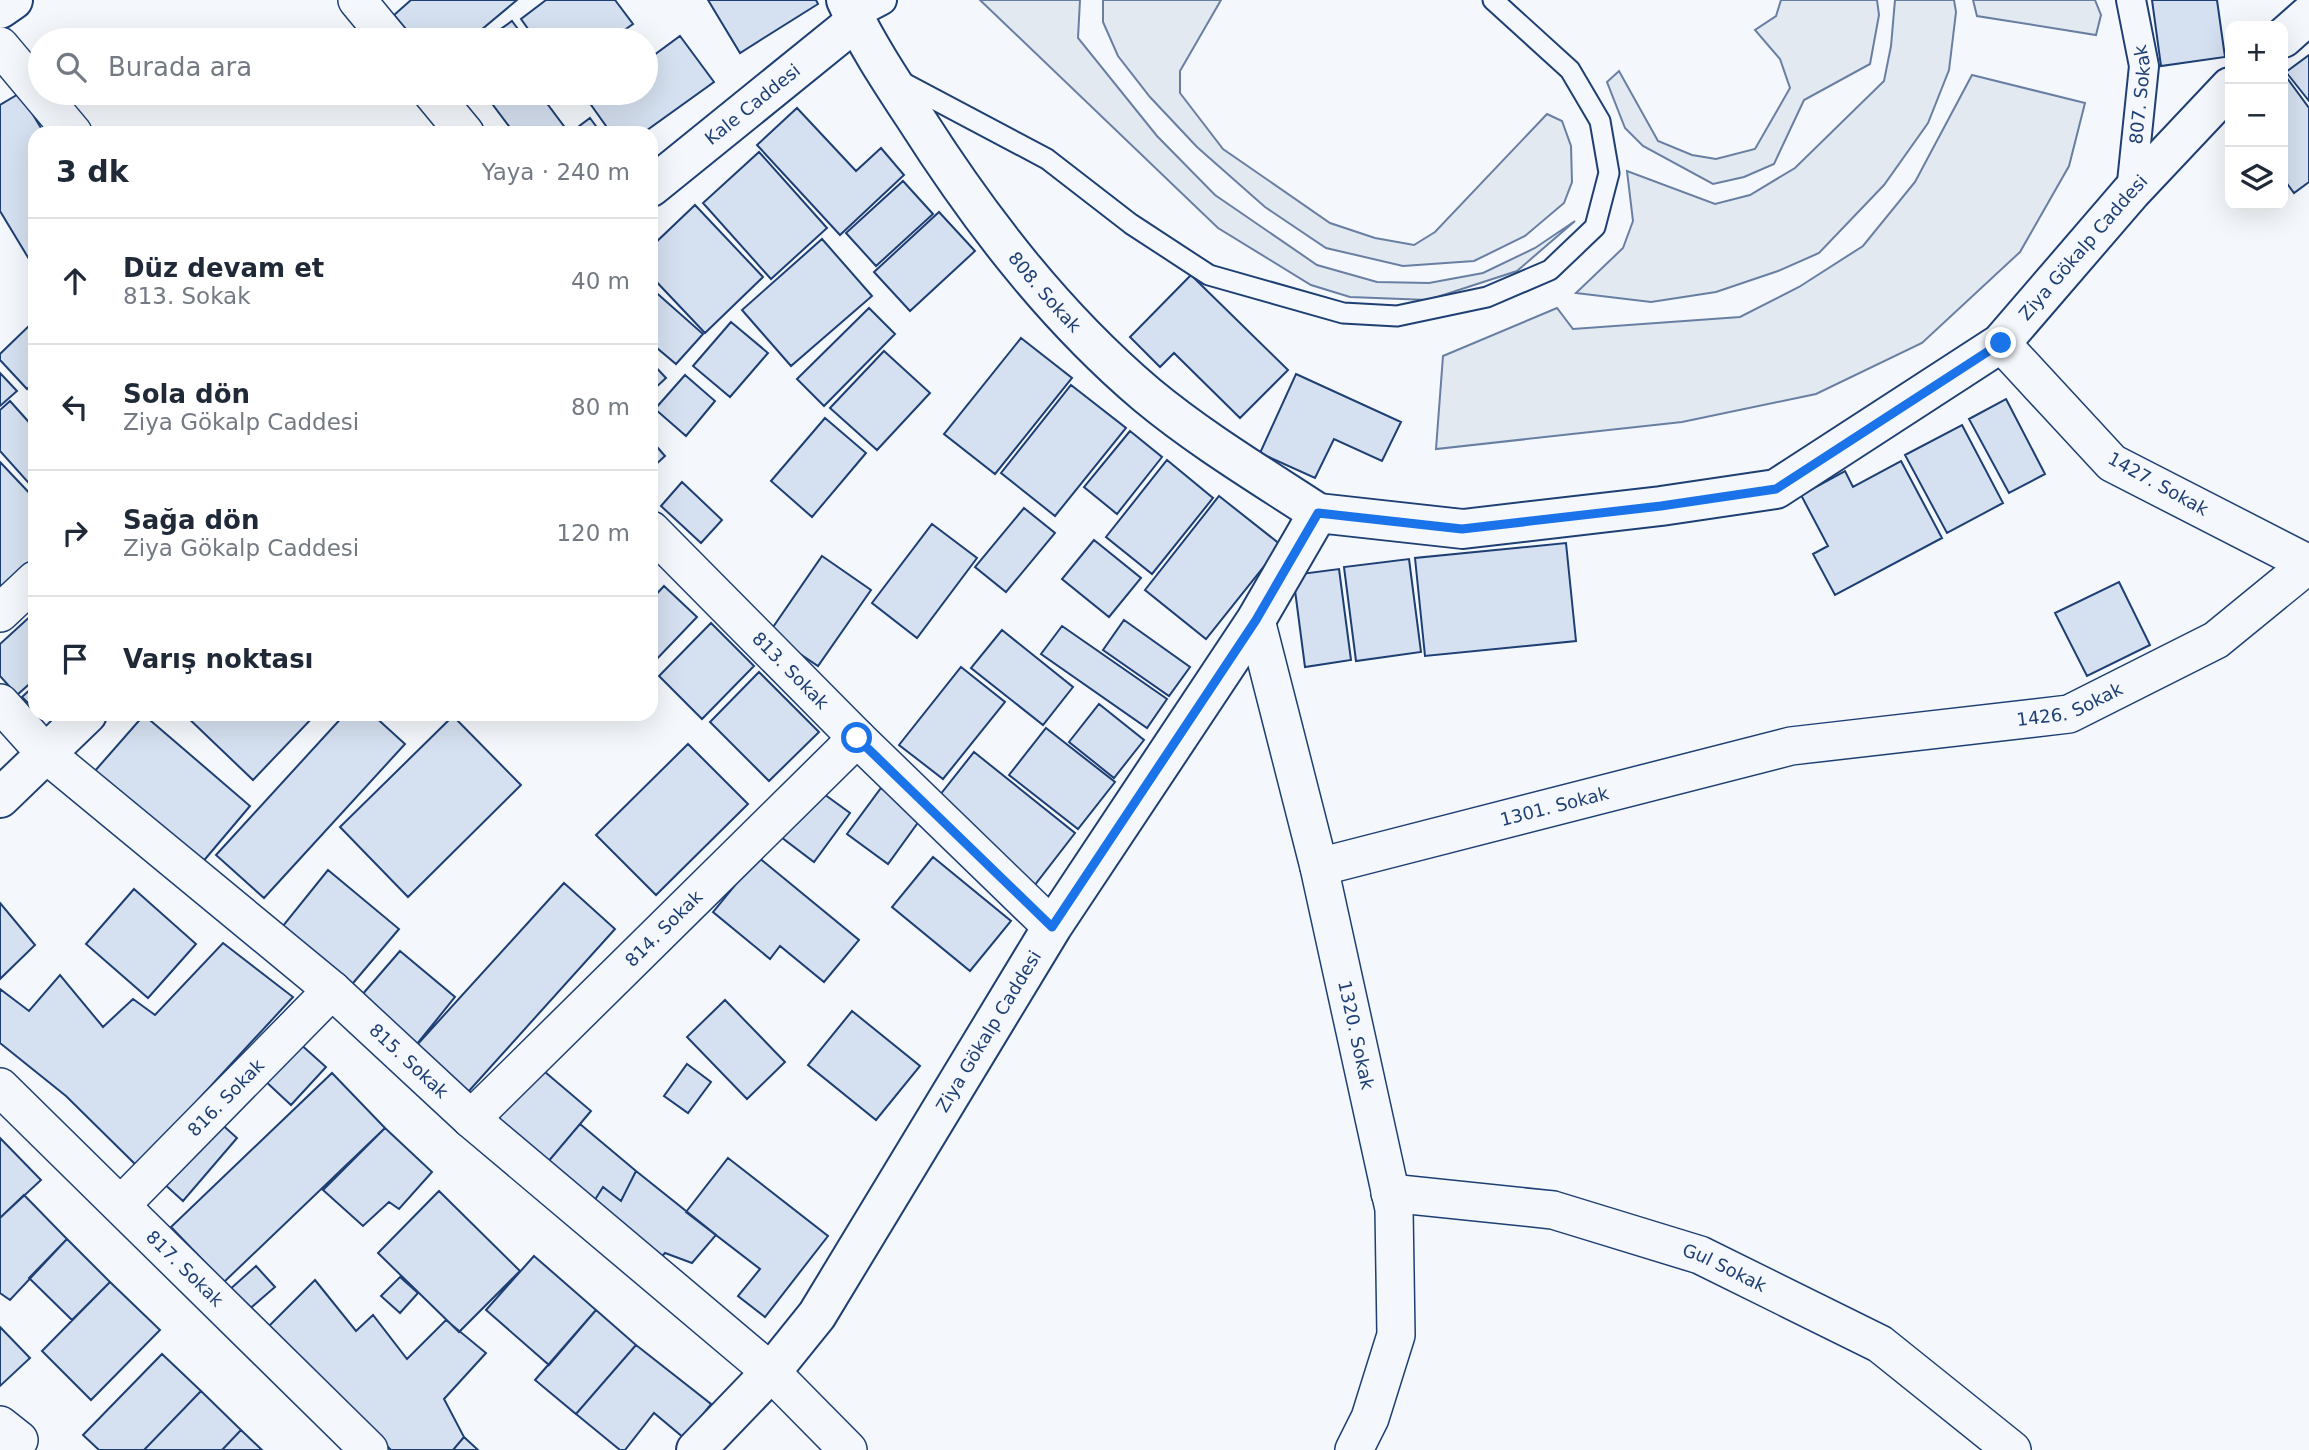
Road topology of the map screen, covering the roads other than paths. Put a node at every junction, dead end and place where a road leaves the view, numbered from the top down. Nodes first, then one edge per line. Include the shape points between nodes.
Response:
1 (13, 0) edge
2 (357, 0) edge
3 (1493, 0) edge
4 (2132, 0) edge
5 (860, 5) edge
6 (0, 9) edge
7 (2309, 15) edge
8 (380, 28) edge
9 (2288, 34) edge
10 (0, 46) edge
11 (887, 74) junction
12 (28, 79) edge
13 (2225, 93) edge
14 (50, 105) edge
15 (442, 105) edge
16 (67, 126) edge
17 (459, 126) edge
18 (658, 181) edge
19 (2131, 192) junction
20 (2001, 343) junction
21 (1318, 513) junction
22 (658, 537) edge
23 (2309, 564) edge
24 (28, 587) edge
25 (0, 613) edge
26 (1256, 620) junction
27 (0, 703) edge
28 (80, 721) edge
29 (857, 738) junction
30 (1791, 746) joint
31 (47, 754) junction
32 (0, 798) edge
33 (1319, 867) junction
34 (1052, 927) junction
35 (332, 989) junction
36 (0, 1087) edge
37 (471, 1119) junction
38 (1390, 1193) junction
39 (121, 1205) junction
40 (771, 1372) junction
41 (0, 1425) edge
42 (10, 1450) edge
43 (369, 1450) edge
44 (696, 1450) edge
45 (848, 1450) edge
46 (1354, 1450) edge
47 (2012, 1450) edge

1 - 6 street
2 - 8 street
3 - 11 lane via 1570,70 1600,121 1609,173 1595,227 1550,270 1487,297 1397,316 1343,313 1209,275 1131,224 1047,159
4 - 19 street, 807. Sokak via 2144,66
5 - 11 street, 808. Sokak
5 - 18 street, Kale Caddesi
7 - 9 street
10 - 12 street
11 - 21 street, 808. Sokak via 960,189 1056,309 1147,395
13 - 19 street, Ziya Gökalp Caddesi
14 - 16 street
15 - 17 street
19 - 20 street, Ziya Gökalp Caddesi
20 - 21 street, Ziya Gökalp Caddesi via 1776,489 1462,529
20 - 23 street, 1427. Sokak via 2112,463
21 - 26 street, Ziya Gökalp Caddesi
22 - 29 street, 813. Sokak
23 - 30 street, 1426. Sokak via 2216,640 2069,714
24 - 25 street
26 - 33 street, 1320. Sokak
26 - 34 street, Ziya Gökalp Caddesi
27 - 31 street, 815. Sokak
28 - 31 street
29 - 34 street, 813. Sokak
29 - 37 street, 814. Sokak
30 - 33 street, 1301. Sokak
31 - 32 street
31 - 35 street, 815. Sokak
33 - 38 street, 1320. Sokak
34 - 40 street, Ziya Gökalp Caddesi via 817,1315
35 - 37 street, 815. Sokak
35 - 39 street, 816. Sokak
36 - 39 street, 817. Sokak
37 - 40 street, 815. Sokak
38 - 46 street, 1320. Sokak via 1396,1335 1370,1418
38 - 47 street, Gul Sokak via 1553,1210 1700,1255 1880,1344
39 - 43 street, 817. Sokak
40 - 44 street, Ziya Gökalp Caddesi
40 - 45 street, 815. Sokak
41 - 42 street via 19,1440

